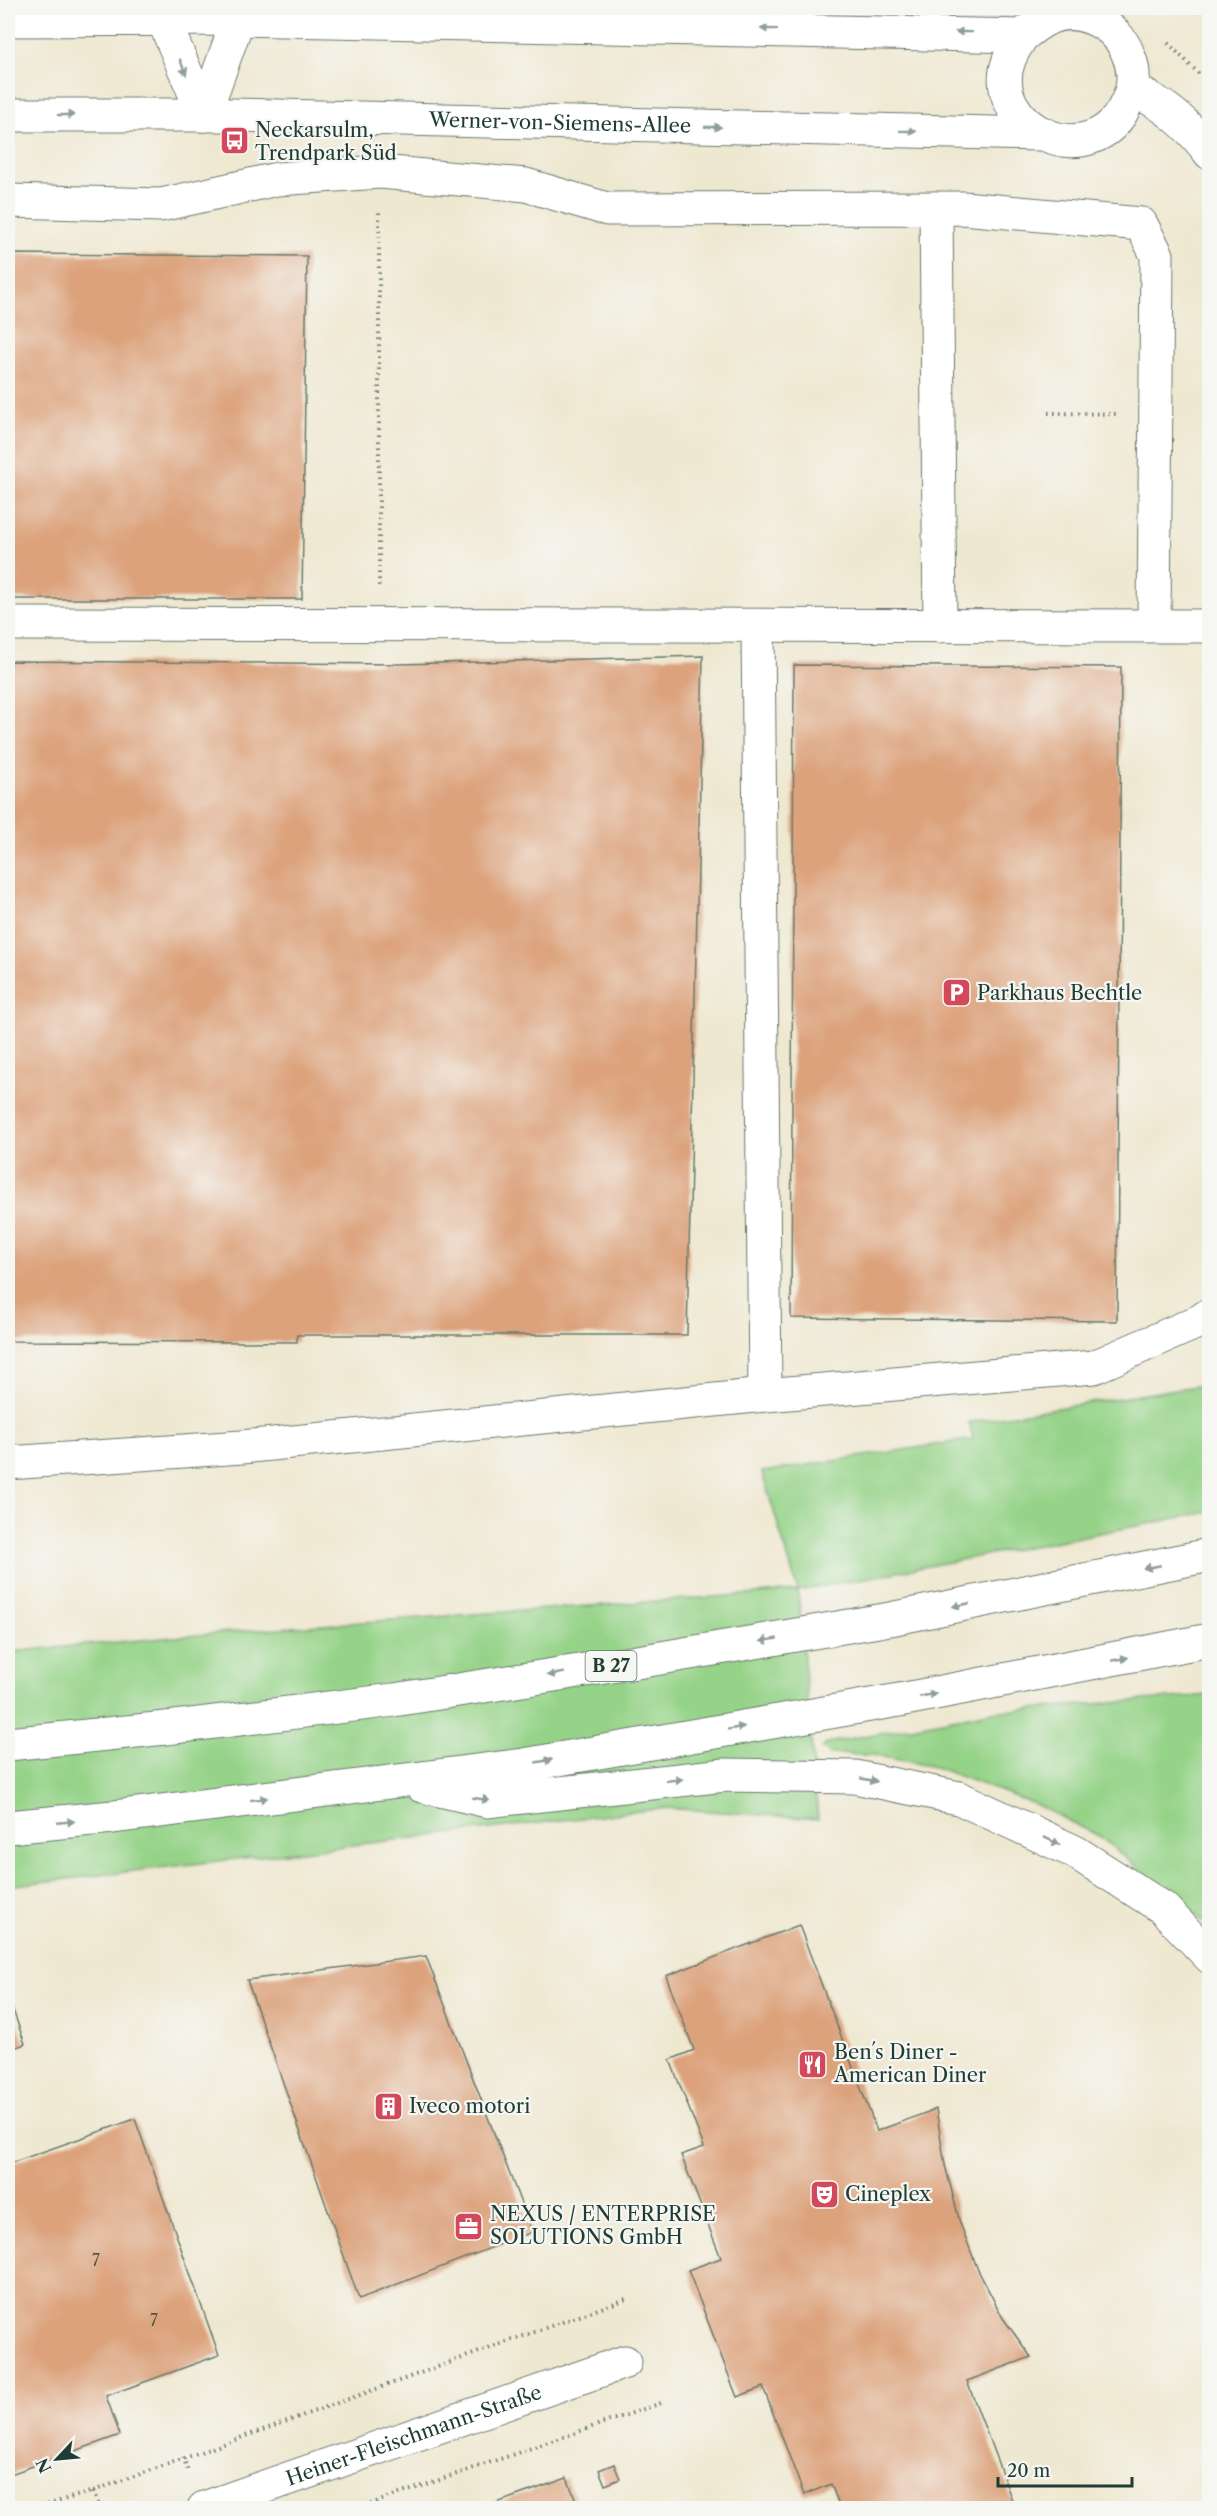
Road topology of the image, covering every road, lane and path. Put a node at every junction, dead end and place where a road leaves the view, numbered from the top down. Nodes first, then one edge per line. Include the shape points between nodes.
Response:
1 (165, 13) edge
2 (241, 13) edge
3 (8, 20) edge
4 (1022, 36) junction
5 (1165, 39) dead end
6 (1209, 85) edge
7 (1133, 90) junction
8 (8, 115) edge
9 (204, 115) junction
10 (1039, 134) junction
11 (1209, 153) edge
12 (380, 172) junction
13 (8, 201) edge
14 (936, 208) junction
15 (1048, 413) dead end
16 (1156, 414) junction
17 (8, 624) edge
18 (1154, 625) junction
19 (380, 626) junction
20 (758, 626) junction
21 (940, 626) junction
22 (1209, 626) edge
23 (1209, 1314) edge
24 (765, 1395) junction
25 (8, 1463) edge
26 (1209, 1555) edge
27 (1209, 1640) edge
28 (8, 1744) edge
29 (403, 1782) junction
30 (8, 1827) edge
31 (1209, 1957) edge
32 (629, 2298) dead end
33 (624, 2362) dead end
34 (661, 2403) dead end
35 (93, 2491) junction
36 (36, 2508) edge
37 (100, 2508) edge
38 (204, 2508) edge
39 (359, 2508) edge

1 - 2 main road
1 - 3 main road
1 -> 9 main road
4 -> 2 main road
2 - 9 main road
4 - 7 main road, Werner-von-Siemens-Allee via 1046,19 1067,14 1089,16 1123,42 1132,64
4 - 10 main road, Werner-von-Siemens-Allee via 1008,61 1006,81 1019,117
5 - 6 path
7 - 10 main road, Werner-von-Siemens-Allee via 1120,118 1100,135 1077,142
7 - 11 main road via 1153,99 1197,135
8 -> 9 main road, Werner-von-Siemens-Allee
9 -> 10 main road, Werner-von-Siemens-Allee
12 - 13 main road via 277,179 161,205
12 - 14 main road via 526,185 607,209
12 - 19 path
14 - 16 main road via 1141,224 1158,255
14 - 21 main road
15 - 16 path
16 - 18 main road
17 - 19 main road
18 - 21 main road
18 - 22 main road
19 - 20 main road
20 - 21 main road
20 - 24 main road
23 - 24 main road via 1094,1367
24 - 25 main road via 242,1447
26 -> 28 main road, B 27 via 890,1619 620,1665 382,1701
29 -> 27 main road via 905,1699
30 -> 29 main road
29 -> 31 main road via 487,1801 725,1775 855,1778 959,1798 1075,1852 1163,1908
32 - 35 path
33 - 38 main road, Heiner-Fleischmann-Straße
34 - 39 path
35 - 36 path
35 - 37 path

